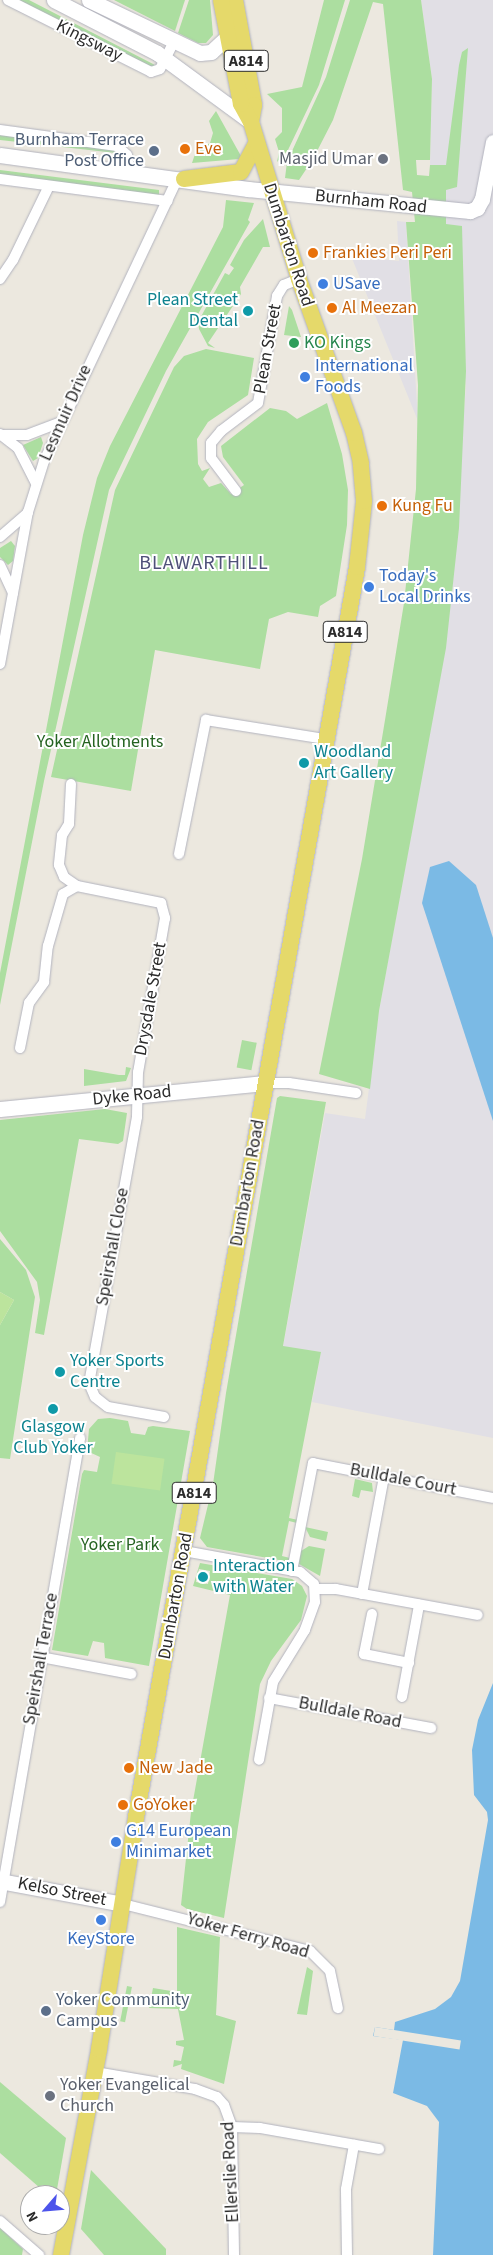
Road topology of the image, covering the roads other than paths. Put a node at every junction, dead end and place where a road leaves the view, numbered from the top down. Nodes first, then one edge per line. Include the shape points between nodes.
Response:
1 (8, 0) edge
2 (54, 0) edge
3 (89, 0) edge
4 (221, 0) edge
5 (235, 0) edge
6 (226, 38) junction
7 (174, 42) junction
8 (166, 60) junction
9 (251, 122) junction
10 (0, 130) edge
11 (493, 142) edge
12 (256, 144) junction
13 (0, 155) edge
14 (129, 170) junction
15 (181, 178) junction
16 (0, 179) edge
17 (49, 186) junction
18 (270, 191) junction
19 (168, 202) junction
20 (0, 278) edge
21 (299, 279) junction
22 (59, 423) junction
23 (2, 435) edge
24 (36, 483) junction
25 (236, 491) dead end
26 (28, 512) junction
27 (0, 537) edge
28 (0, 565) edge
29 (13, 594) junction
30 (0, 664) edge
31 (326, 738) junction
32 (71, 784) dead end
33 (179, 854) dead end
34 (76, 886) junction
35 (20, 1048) dead end
36 (265, 1083) junction
37 (356, 1093) dead end
38 (138, 1096) junction
39 (0, 1109) edge
40 (164, 1417) dead end
41 (80, 1438) dead end
42 (384, 1476) junction
43 (493, 1498) edge
44 (184, 1552) junction
45 (292, 1571) junction
46 (316, 1589) junction
47 (362, 1594) junction
48 (419, 1605) junction
49 (372, 1614) dead end
50 (478, 1615) dead end
51 (41, 1658) junction
52 (408, 1663) junction
53 (130, 1674) dead end
54 (402, 1697) dead end
55 (270, 1698) junction
56 (431, 1728) dead end
57 (260, 1760) dead end
58 (2, 1881) edge
59 (0, 1902) edge
60 (123, 1904) junction
61 (338, 2008) dead end
62 (95, 2072) junction
63 (232, 2128) junction
64 (354, 2145) junction
65 (380, 2150) dead end
66 (0, 2221) edge
67 (39, 2255) edge
68 (61, 2255) edge
69 (234, 2255) edge
70 (347, 2255) edge

1 - 8 street, Kingsway via 148,72 157,71
2 - 8 street, Kingsway
3 - 7 street, Kingsway
4 - 6 main road, Dumbarton Road
5 - 9 main road, Dumbarton Road / A814 via 254,105
6 - 7 street, Kingsway via 216,49 203,53
6 - 9 main road, Dumbarton Road via 241,104
7 - 8 street
8 - 9 street, Kingsway
9 - 12 main road, Dumbarton Road / A814
10 - 14 street via 117,146 127,155
11 - 18 street, Burnham Road via 482,199 472,211
12 - 15 main road via 241,172
12 - 18 main road, Dumbarton Road / A814
13 - 14 street, Burnham Road
14 - 15 street, Burnham Road
15 - 18 street, Burnham Road
15 - 19 street, Lesmuir Drive
16 - 17 street
17 - 19 street
17 - 20 street via 13,260
18 - 21 main road, Dumbarton Road / A814
19 - 22 street, Lesmuir Drive
21 - 25 street, Plean Street via 284,285 279,292 258,403 221,431 211,443 214,464
21 - 31 main road, Dumbarton Road / A814 via 354,433 361,463 364,501 357,567
22 - 23 street via 27,435
22 - 24 street, Lesmuir Drive
23 - 24 street via 22,455
24 - 26 street, Lesmuir Drive
26 - 27 street
26 - 29 street, Lesmuir Drive
28 - 29 street
29 - 30 street, Lesmuir Drive
31 - 33 street via 206,720
31 - 36 main road, Dumbarton Road / A814
32 - 34 street via 69,824 62,835 59,865 64,877
34 - 35 street via 66,891 58,901 44,982 29,1003
34 - 38 street, Drysdale Street via 161,903 165,911 138,1072
36 - 37 street via 289,1083
36 - 38 street, Dyke Road
36 - 44 main road, Dumbarton Road / A814
38 - 39 street, Dyke Road
38 - 40 street, Speirshall Close via 135,1129 90,1376 95,1397 108,1407
41 - 51 street, Speirshall Terrace
42 - 43 street, Bulldale Court
42 - 45 street, Bulldale Court via 313,1463
42 - 47 street
44 - 45 street
44 - 60 main road, Dumbarton Road / A814
45 - 46 street via 305,1574
46 - 47 street
46 - 55 street via 305,1630 277,1674
47 - 48 street
48 - 50 street
48 - 52 street
49 - 52 street via 364,1654
51 - 53 street
51 - 58 street, Speirshall Terrace
52 - 54 street
55 - 56 street, Bulldale Road
55 - 57 street
58 - 59 street, Speirshall Terrace
58 - 60 street, Kelso Street
60 - 61 street, Yoker Ferry Road via 310,1951 330,1971
60 - 62 main road, Dumbarton Road / A814
62 - 63 street, Ellerslie Road via 180,2086 212,2095 228,2110
62 - 68 main road, Dumbarton Road / A814
63 - 64 street via 260,2128
63 - 69 street, Ellerslie Road
64 - 65 street
64 - 70 street via 346,2189
66 - 67 street

